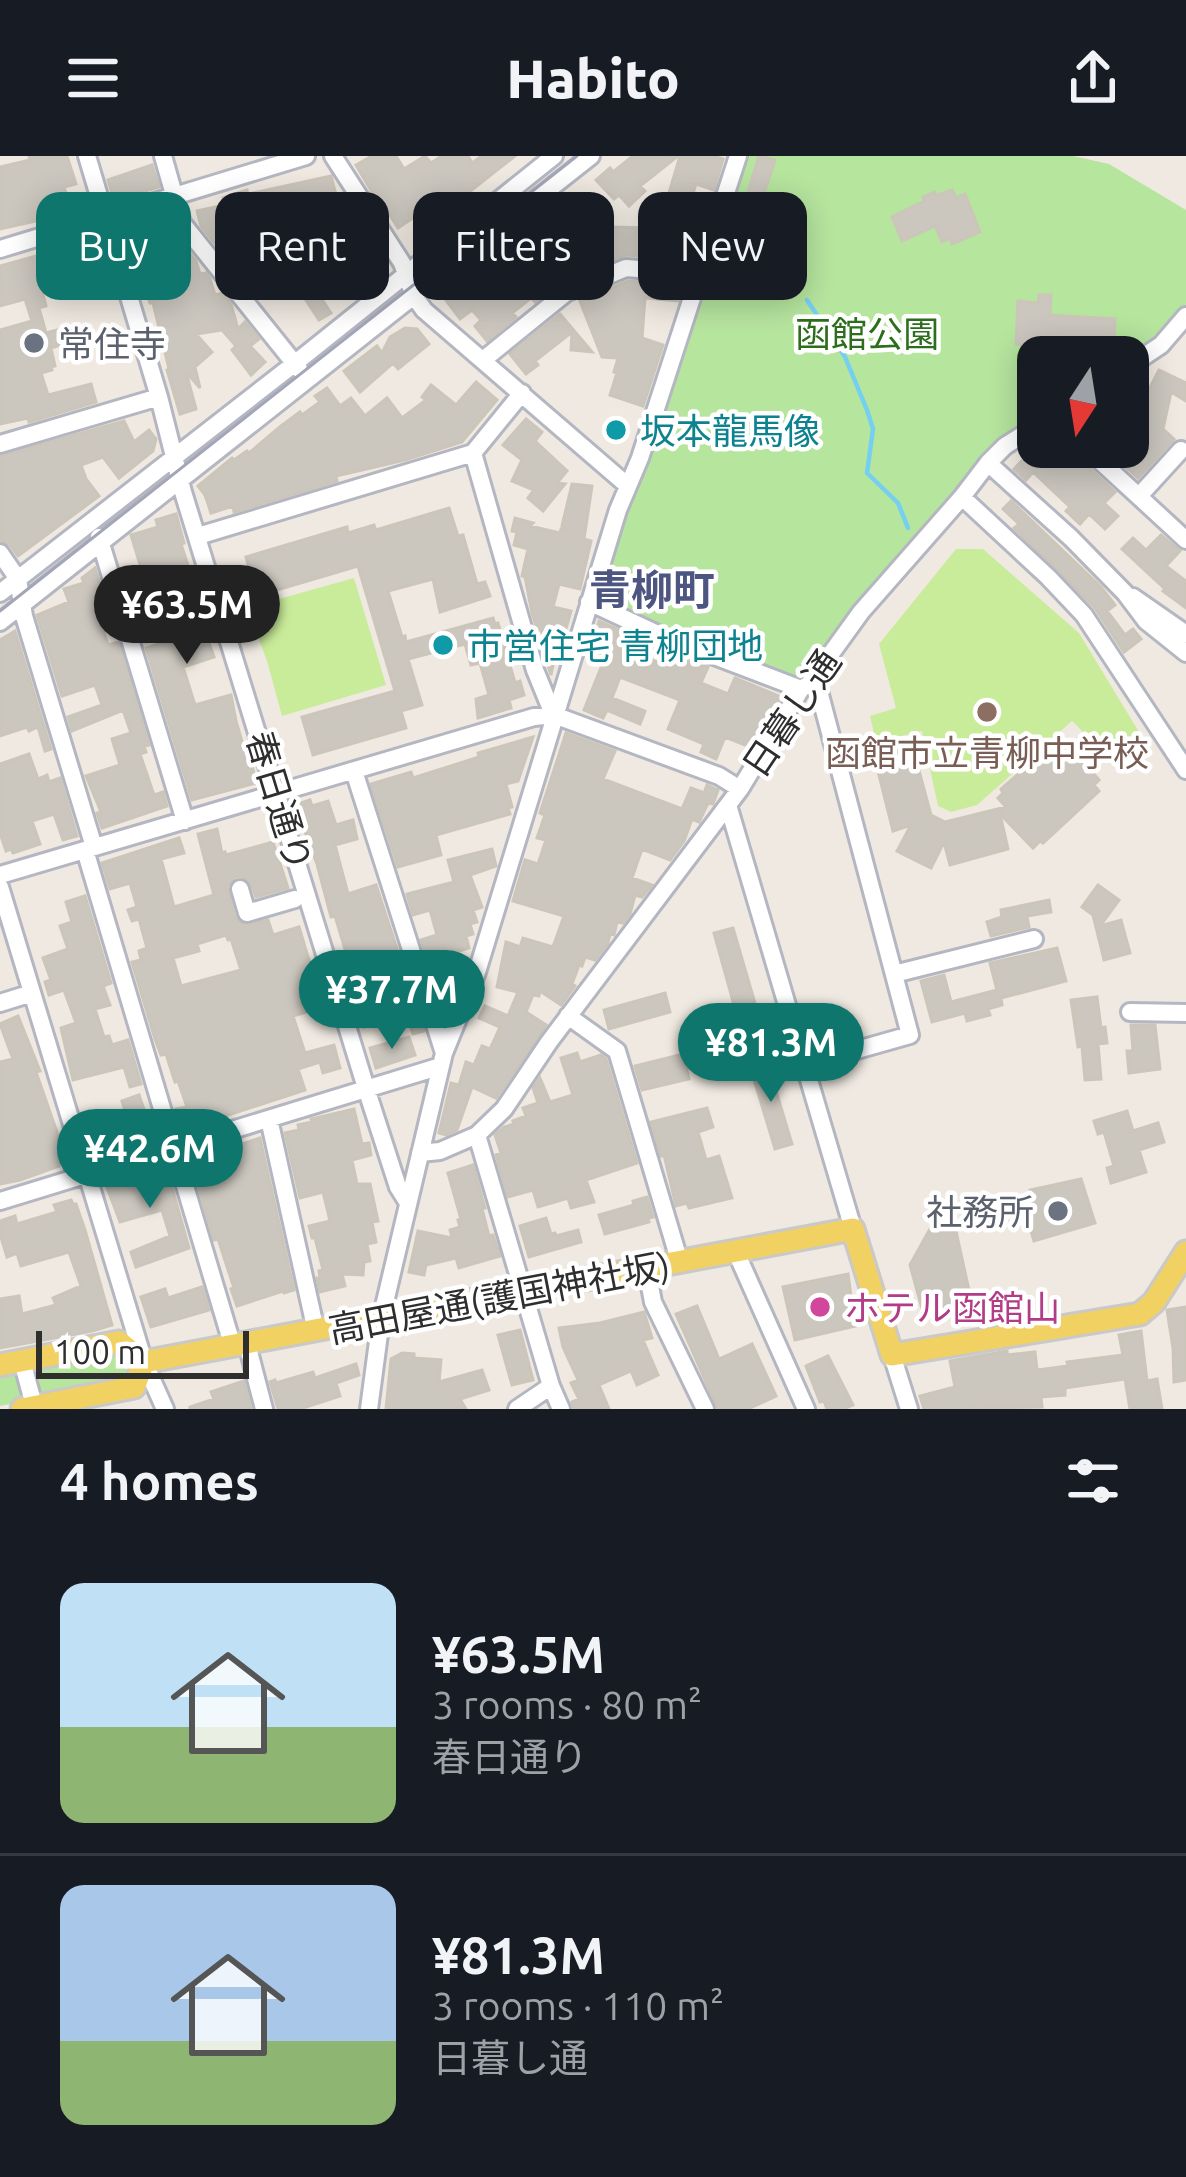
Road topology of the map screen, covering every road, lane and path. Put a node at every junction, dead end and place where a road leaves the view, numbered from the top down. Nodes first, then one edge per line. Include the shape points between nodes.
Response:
1 (87, 156) edge
2 (163, 156) edge
3 (306, 156) edge
4 (333, 156) edge
5 (554, 156) edge
6 (591, 156) edge
7 (738, 156) edge
8 (98, 192) edge
9 (173, 192) edge
10 (187, 192) edge
11 (545, 192) edge
12 (727, 192) edge
13 (191, 234) edge
14 (36, 238) edge
15 (0, 249) edge
16 (638, 269) edge
17 (406, 273) junction
18 (413, 293) edge
19 (413, 297) edge
20 (130, 300) edge
21 (417, 300) edge
22 (692, 300) edge
23 (1186, 316) edge
24 (1149, 353) edge
25 (483, 360) junction
26 (294, 364) junction
27 (308, 379) junction
28 (522, 393) junction
29 (159, 398) junction
30 (1017, 438) edge
31 (0, 444) edge
32 (1181, 450) dead end
33 (472, 453) junction
34 (988, 463) junction
35 (1108, 468) edge
36 (178, 470) junction
37 (628, 485) junction
38 (1138, 496) junction
39 (962, 497) junction
40 (93, 519) junction
41 (199, 536) junction
42 (1186, 540) edge
43 (100, 542) junction
44 (0, 554) edge
45 (18, 579) junction
46 (0, 593) edge
47 (1126, 593) junction
48 (589, 602) junction
49 (22, 604) junction
50 (0, 622) edge
51 (1186, 634) edge
52 (1186, 653) edge
53 (808, 682) junction
54 (554, 715) junction
55 (1186, 770) edge
56 (353, 771) junction
57 (740, 789) junction
58 (278, 794) junction
59 (728, 806) junction
60 (185, 821) junction
61 (89, 849) junction
62 (0, 875) edge
63 (0, 887) edge
64 (240, 889) dead end
65 (296, 898) dead end
66 (1034, 939) dead end
67 (894, 974) junction
68 (32, 993) junction
69 (0, 1003) edge
70 (1130, 1012) dead end
71 (1186, 1013) edge
72 (568, 1016) junction
73 (442, 1060) junction
74 (804, 1065) junction
75 (365, 1088) junction
76 (269, 1119) junction
77 (477, 1135) junction
78 (174, 1148) junction
79 (420, 1153) junction
80 (87, 1174) junction
81 (0, 1201) edge
82 (408, 1203) junction
83 (853, 1229) junction
84 (736, 1252) junction
85 (1186, 1252) edge
86 (680, 1263) junction
87 (647, 1270) junction
88 (525, 1291) junction
89 (381, 1319) junction
90 (316, 1331) junction
91 (240, 1346) junction
92 (892, 1354) junction
93 (144, 1362) junction
94 (11, 1363) edge
95 (551, 1386) junction
96 (30, 1408) edge
97 (165, 1409) edge
98 (264, 1409) edge
99 (369, 1409) edge
100 (517, 1409) edge
101 (560, 1409) edge
102 (705, 1409) edge
103 (806, 1409) edge
104 (909, 1409) edge

1 - 8 street, 春日通り
2 - 9 street
3 - 10 street
4 - 17 street
5 - 17 street
6 - 11 street
7 - 12 street
13 - 26 street
14 - 15 street
16 - 25 street via 567,292
17 - 18 street
17 - 26 street
19 - 27 street
20 - 29 street, 春日通り
21 - 25 street
22 - 37 street
23 - 24 street
25 - 28 street
26 - 27 street
26 - 36 street
27 - 36 street
28 - 33 street
28 - 37 street
29 - 31 street
29 - 36 street, 春日通り
30 - 34 street, 日暮し通
32 - 38 street
33 - 41 street
33 - 54 street
34 - 39 street, 日暮し通
34 - 47 street
35 - 38 street
36 - 40 street
36 - 41 street, 春日通り
36 - 43 street
37 - 48 street
38 - 42 street
39 - 53 street, 日暮し通
39 - 55 street via 1084,615
40 - 43 street
40 - 45 street
41 - 58 street, 春日通り
43 - 49 street
43 - 60 street
44 - 45 street
45 - 46 street
45 - 49 street
47 - 51 street
47 - 52 street
48 - 53 street via 662,636
48 - 54 street
49 - 50 street
49 - 61 street
53 - 57 street, 日暮し通
53 - 67 street
54 - 56 street
54 - 57 street
54 - 73 street via 478,972
56 - 58 street
56 - 73 street
57 - 59 street, 日暮し通
58 - 60 street
58 - 75 street, 春日通り
59 - 72 street
59 - 74 street, 日暮し通
60 - 61 street
61 - 62 street
61 - 78 street
63 - 68 street
64 - 65 street via 248,913
66 - 67 street
67 - 74 street via 910,1035
68 - 69 street
68 - 80 street
70 - 71 street
72 - 77 street
72 - 86 street via 617,1051
73 - 75 street
73 - 79 street
74 - 83 street, 日暮し通
75 - 76 street
75 - 82 street, 春日通り
76 - 78 street
76 - 90 street
77 - 79 street
77 - 88 street
78 - 80 street
78 - 91 street
79 - 82 street
80 - 81 street
80 - 93 street
82 - 89 street
83 - 84 main road, 高田屋通(護国神社坂)
83 - 92 main road, 日暮し通
84 - 86 main road, 高田屋通(護国神社坂)
84 - 103 street
85 - 92 main road via 1140,1314
86 - 87 main road, 高田屋通(護国神社坂)
87 - 88 main road, 高田屋通(護国神社坂)
87 - 102 street via 653,1303
88 - 89 main road, 高田屋通(護国神社坂)
88 - 95 street
89 - 90 main road, 高田屋通(護国神社坂)
89 - 99 street
90 - 91 main road, 高田屋通(護国神社坂)
91 - 93 main road, 高田屋通(護国神社坂)
91 - 98 street
92 - 104 street, 日暮し通
93 - 94 main road via 119,1342
93 - 96 main road via 134,1387
93 - 97 street
94 - 96 street
95 - 100 street
95 - 101 street

